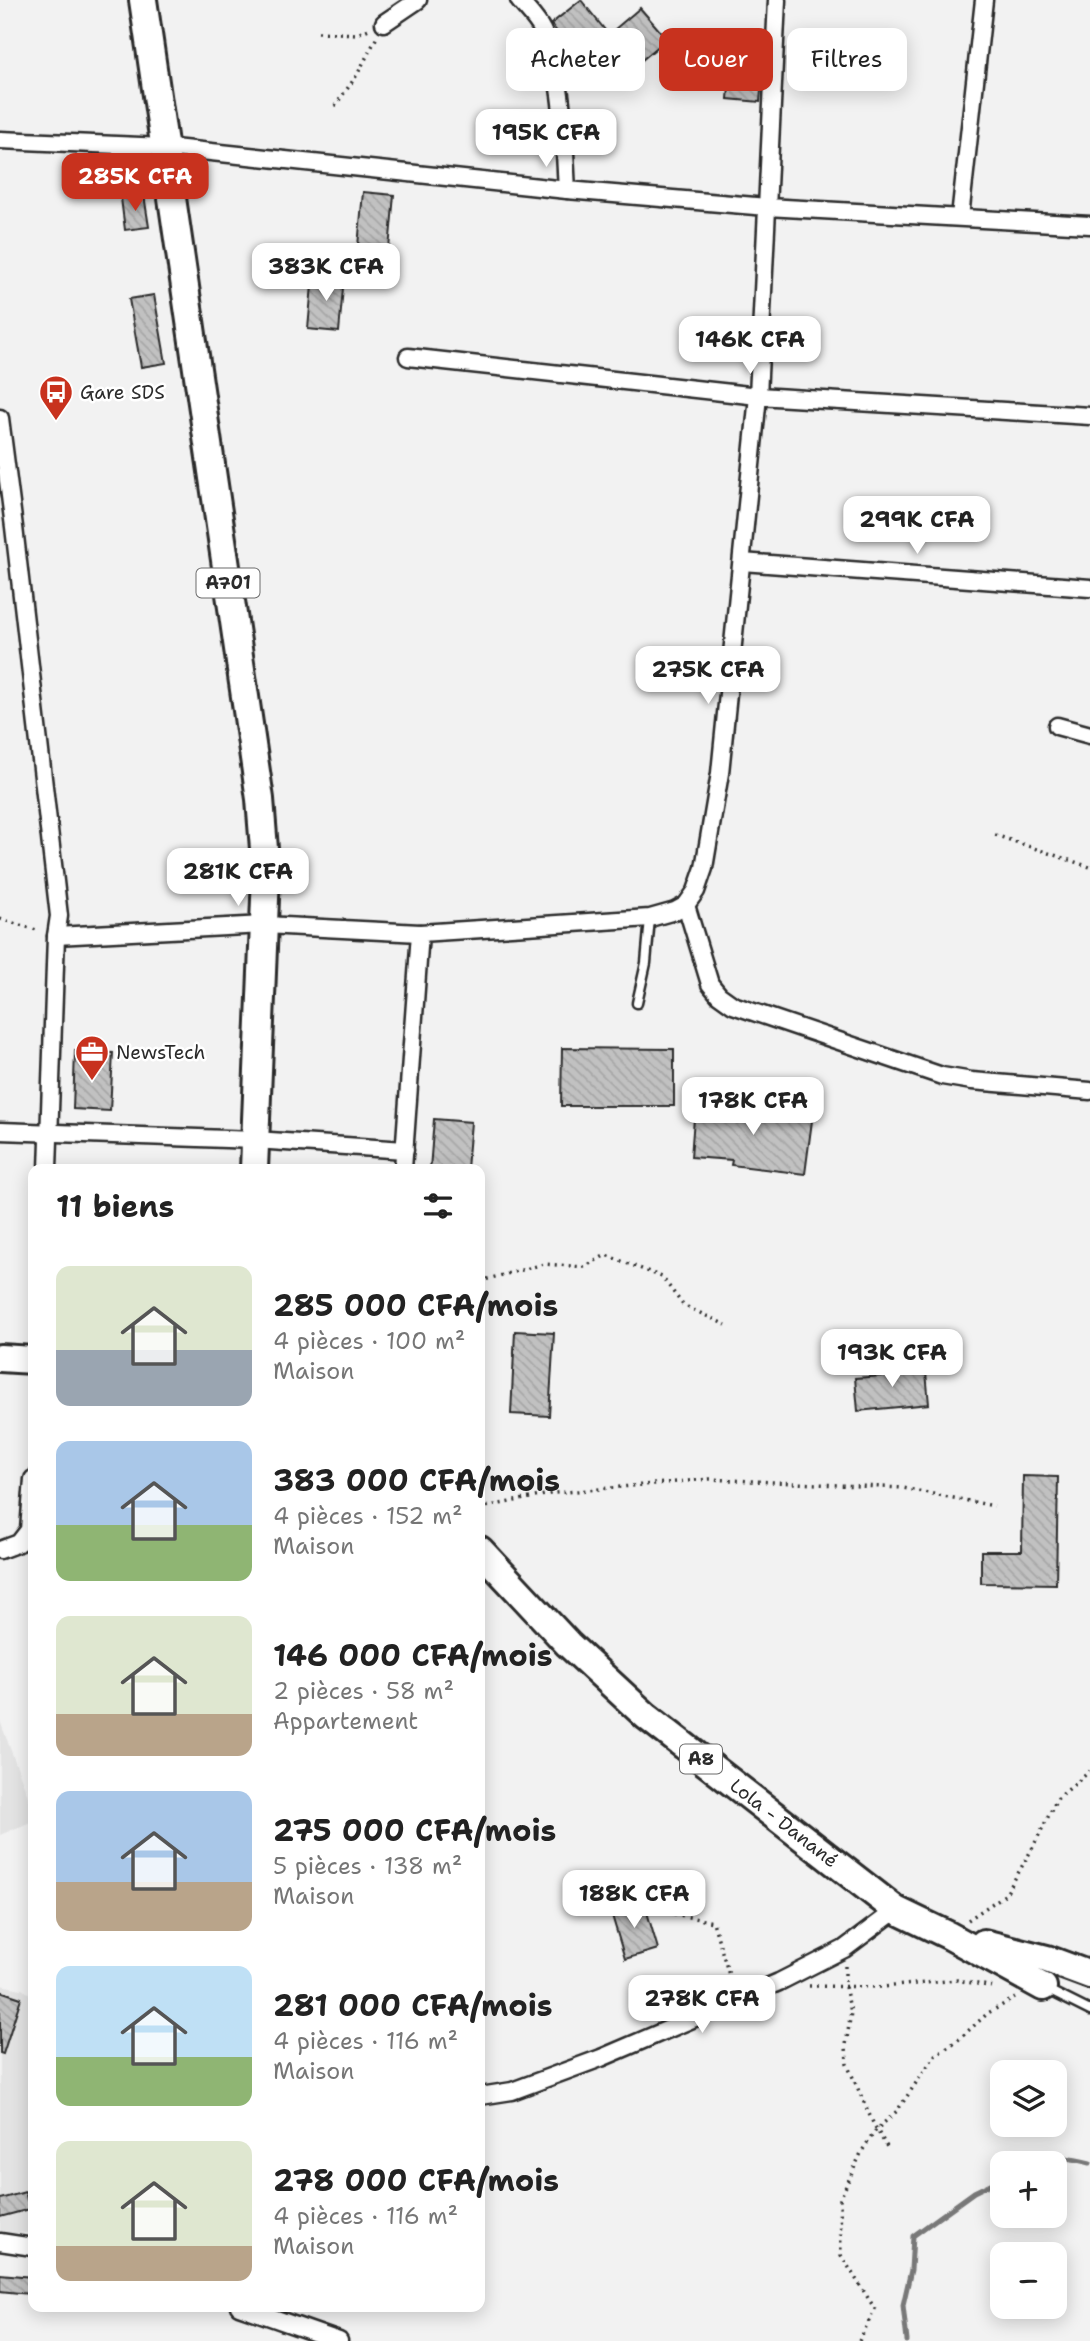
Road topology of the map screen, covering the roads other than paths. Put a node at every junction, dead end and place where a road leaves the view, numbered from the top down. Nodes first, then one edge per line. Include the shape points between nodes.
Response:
1 (143, 0) edge
2 (418, 0) edge
3 (519, 0) edge
4 (777, 0) edge
5 (984, 0) edge
6 (384, 23) road end
7 (0, 139) edge
8 (164, 148) junction
9 (567, 190) junction
10 (767, 207) junction
11 (960, 217) junction
12 (1090, 225) edge
13 (408, 357) dead end
14 (758, 396) junction
15 (1090, 416) edge
16 (0, 418) edge
17 (742, 562) junction
18 (1090, 588) edge
19 (1057, 726) dead end
20 (1090, 735) edge
21 (686, 905) junction
22 (650, 918) junction
23 (265, 925) junction
24 (420, 933) junction
25 (56, 936) junction
26 (637, 1003) dead end
27 (1090, 1091) edge
28 (0, 1131) edge
29 (49, 1133) junction
30 (255, 1140) junction
31 (405, 1150) junction
32 (48, 1164) edge
33 (254, 1164) edge
34 (404, 1164) edge
35 (0, 1358) edge
36 (28, 1360) edge
37 (28, 1531) edge
38 (0, 1550) edge
39 (485, 1555) edge
40 (896, 1910) junction
41 (948, 1935) junction
42 (1090, 1975) edge
43 (1044, 1987) joint
44 (1090, 2011) edge
45 (485, 2094) edge
46 (0, 2242) edge
47 (28, 2246) edge
48 (256, 2312) edge
49 (339, 2341) edge

1 - 8 main road, A701
2 - 6 street
3 - 9 street via 542,29 552,58 563,110
4 - 10 street
5 - 11 street
7 - 8 street
8 - 9 street
8 - 23 main road, A701 via 260,799
9 - 10 street
10 - 11 street
10 - 14 street
11 - 12 street
13 - 14 street
14 - 15 street
14 - 17 street
16 - 25 street via 59,916
17 - 18 street
17 - 21 street via 720,773 704,868
19 - 20 street
21 - 22 street
21 - 27 street via 710,984 733,1005 942,1076
22 - 24 street
22 - 26 lane
23 - 24 street
23 - 25 street
23 - 30 main road, A701
24 - 31 street
25 - 29 street
28 - 29 street
29 - 30 street
29 - 32 street
30 - 31 street
30 - 33 main road, A701
31 - 34 street
35 - 36 main road
37 - 38 street via 19,1543
39 - 40 main road, Lola - Danané / A8 via 568,1644 646,1716
40 - 41 main road, Lola - Danané / A8
40 - 45 street via 844,1950 779,1982 601,2059 512,2091
41 - 42 main road, Lola - Danané / A8 via 1047,1959
41 - 43 main road, Lola - Danané / A8
43 - 44 lane, Lola - Danané / A8
46 - 47 street
48 - 49 street

